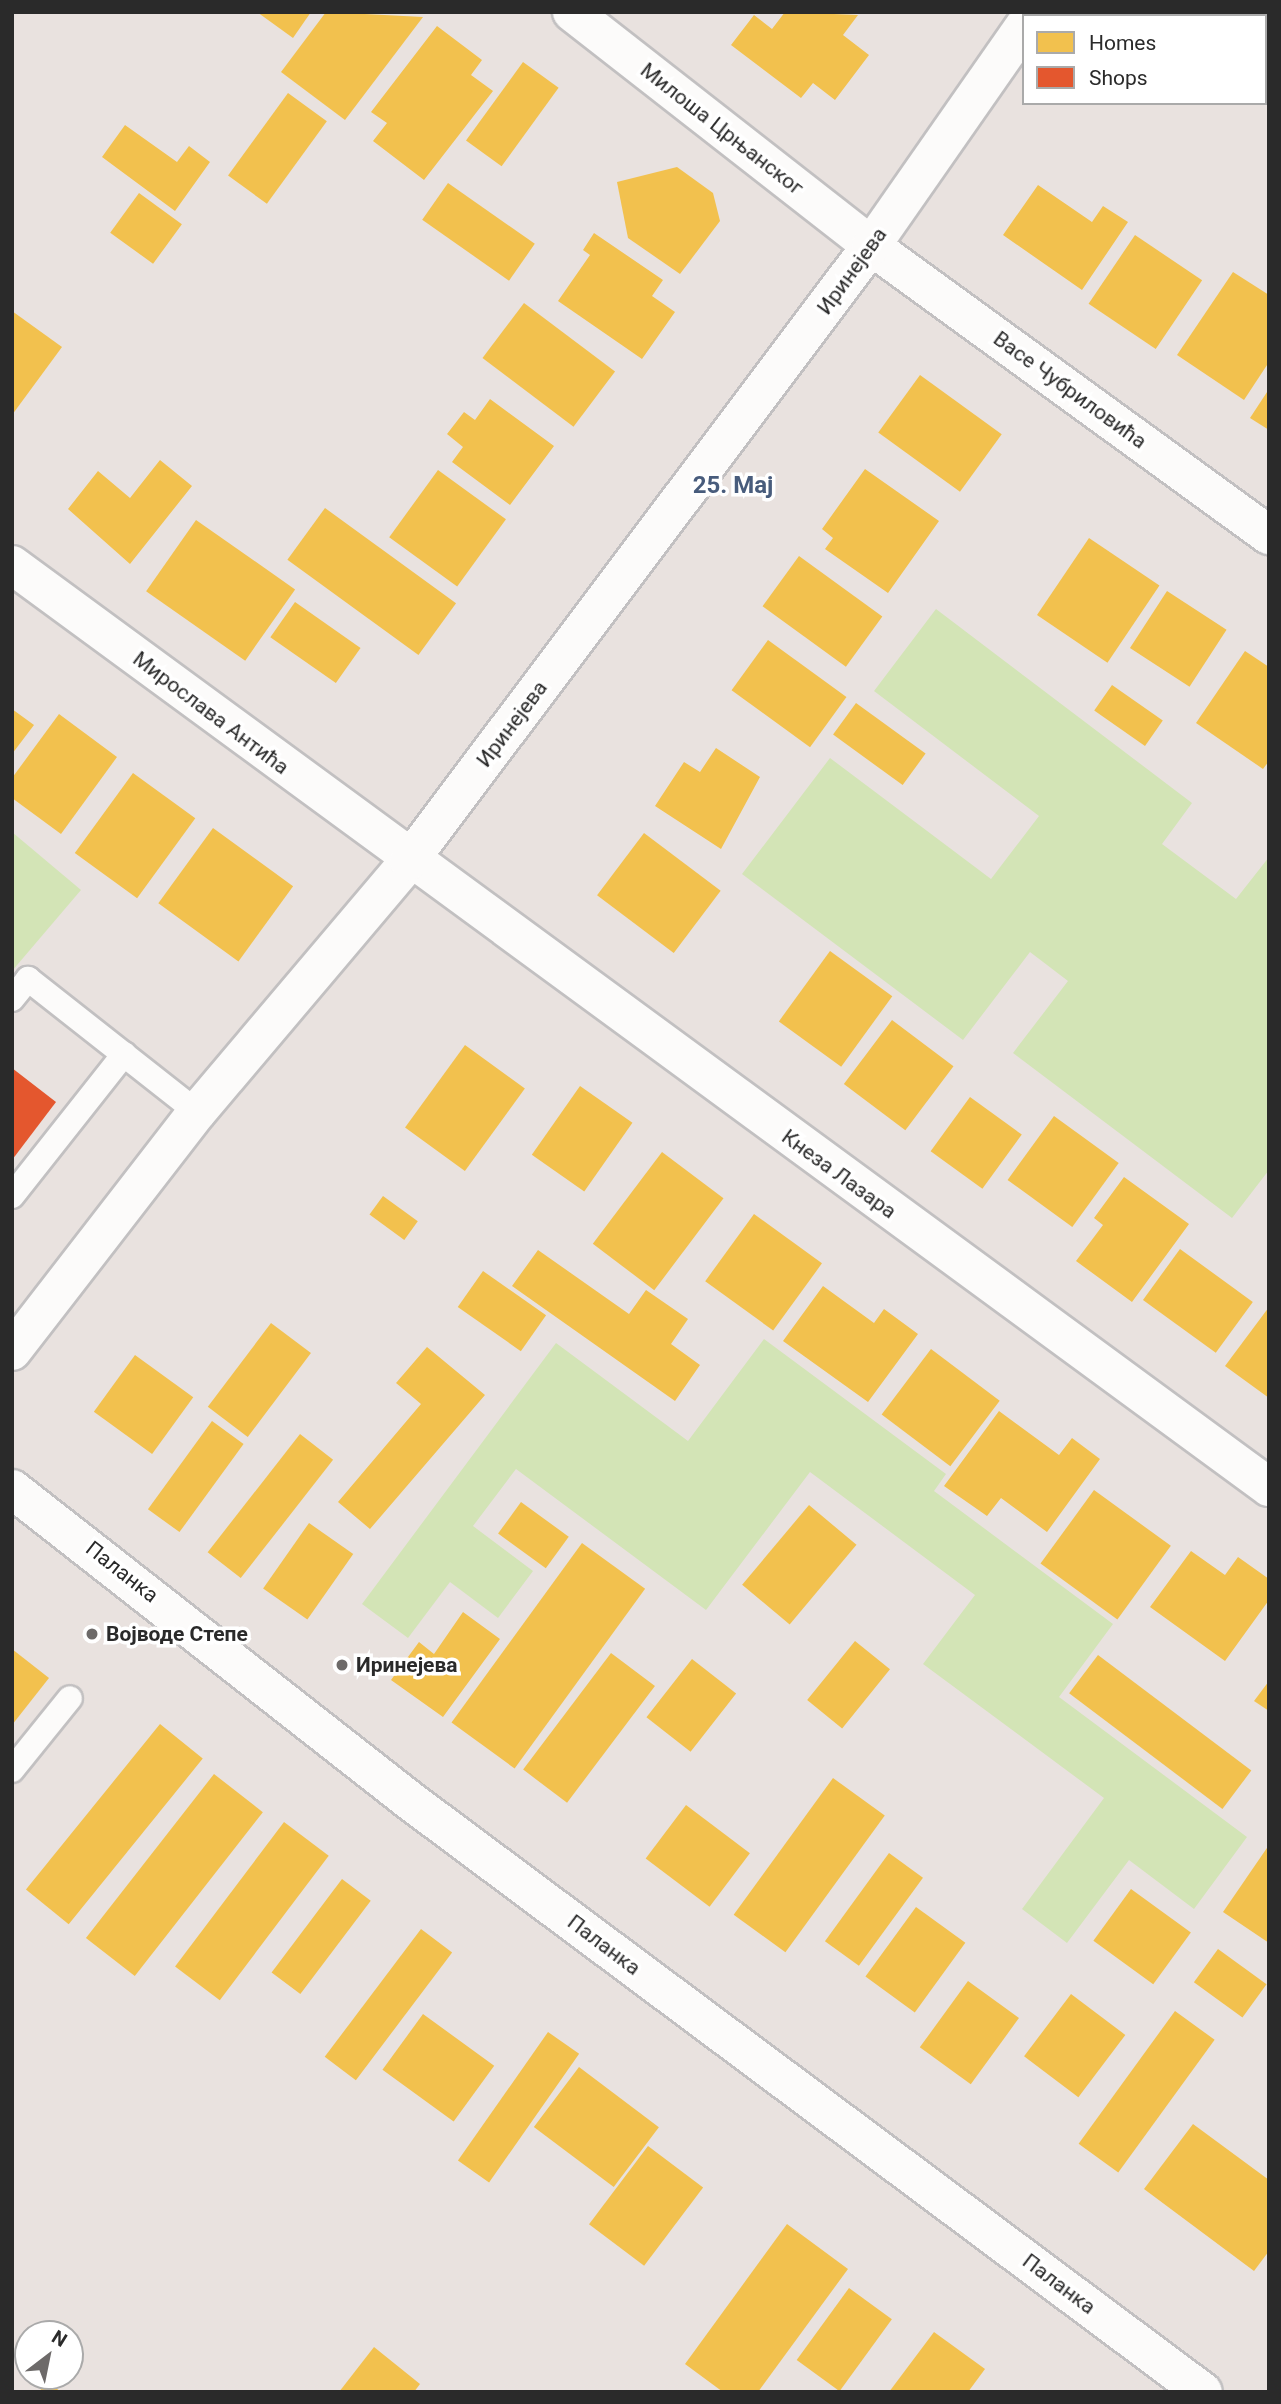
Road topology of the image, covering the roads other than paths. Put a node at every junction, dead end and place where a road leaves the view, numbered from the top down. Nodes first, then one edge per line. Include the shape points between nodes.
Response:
1 (572, 12) edge
2 (1022, 30) edge
3 (1022, 52) edge
4 (988, 79) junction
5 (871, 246) junction
6 (1269, 535) edge
7 (12, 565) edge
8 (409, 861) junction
9 (12, 999) edge
10 (124, 1054) junction
11 (197, 1112) junction
12 (12, 1196) edge
13 (12, 1351) edge
14 (1269, 1488) edge
15 (12, 1489) edge
16 (70, 1698) dead end
17 (12, 1770) edge
18 (1203, 2392) edge

1 - 5 street, Милоша Црњанског
2 - 4 street, Иринејева
3 - 4 street, Иринејева
4 - 5 street, Иринејева
5 - 6 street, Васе Чубриловића
5 - 8 street, Иринејева
7 - 8 street, Мирослава Антића
8 - 11 street, Иринејева
8 - 14 street, Кнеза Лазара
9 - 10 lane via 28,979
10 - 11 lane
10 - 12 lane
11 - 13 street, Иринејева
15 - 18 street, Паланка via 409,1800
16 - 17 lane

